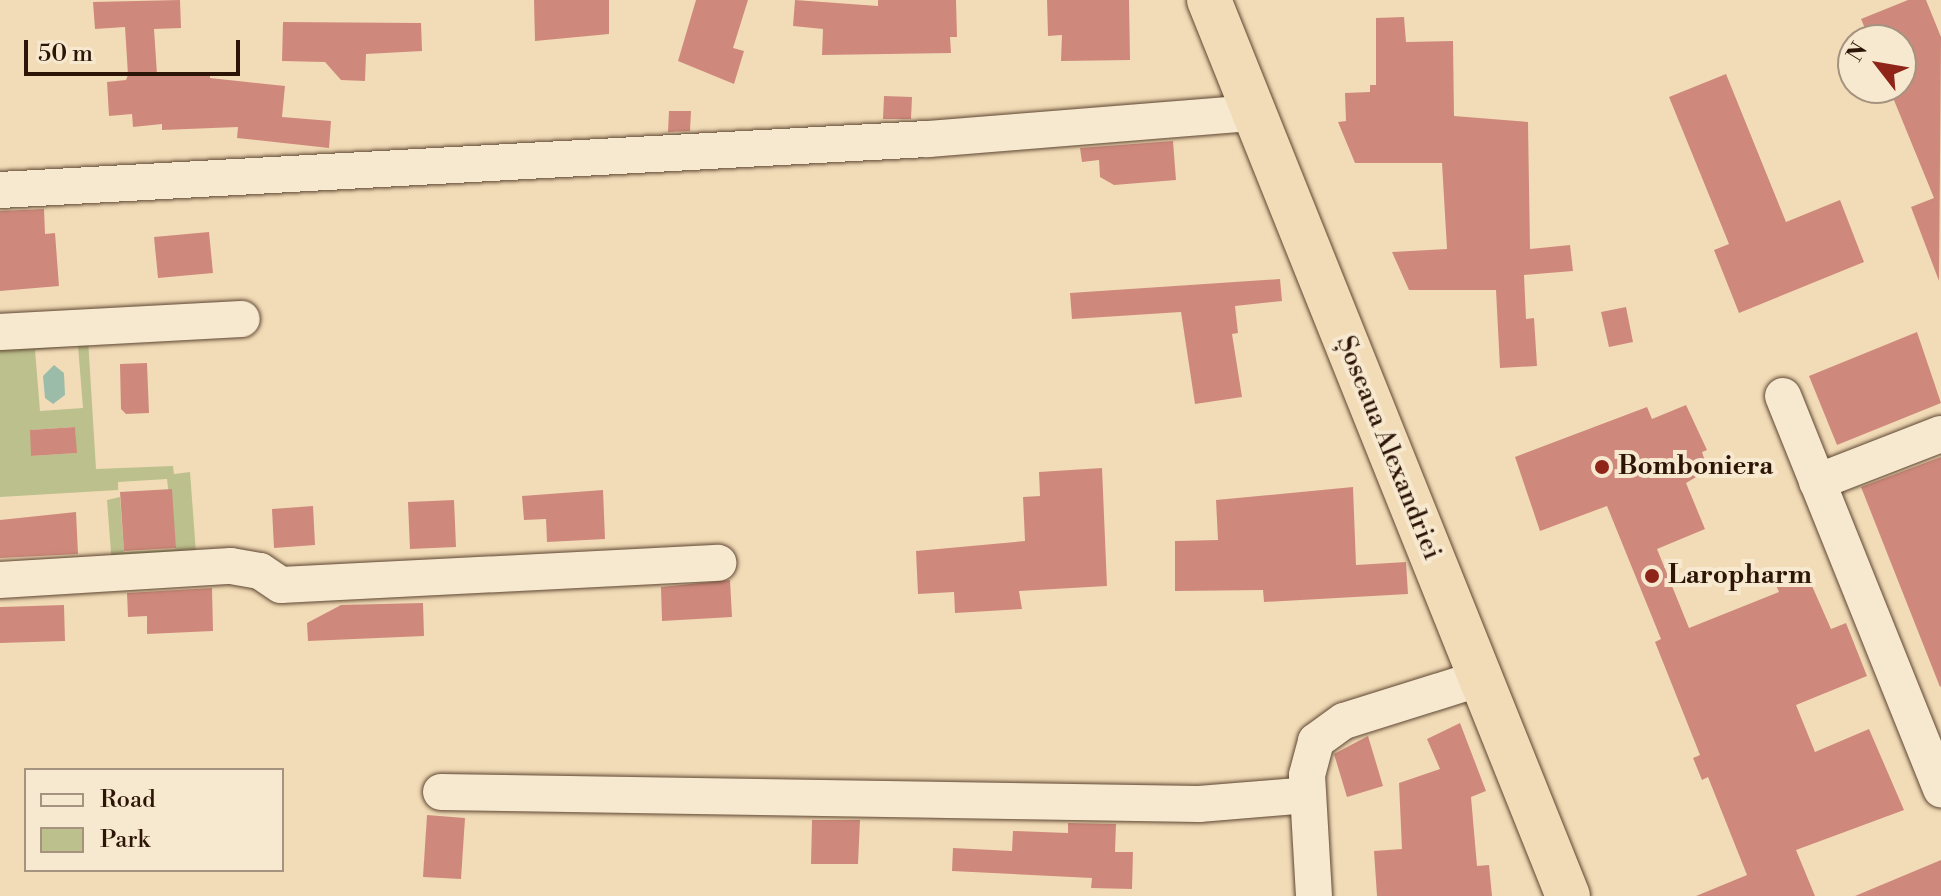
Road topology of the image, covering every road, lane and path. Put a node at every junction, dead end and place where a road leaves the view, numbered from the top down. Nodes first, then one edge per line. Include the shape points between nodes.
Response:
1 (1209, 0) edge
2 (1239, 0) edge
3 (1254, 113) junction
4 (0, 190) edge
5 (242, 319) dead end
6 (0, 332) edge
7 (1783, 396) dead end
8 (1941, 434) edge
9 (1817, 482) junction
10 (718, 563) dead end
11 (0, 580) edge
12 (1481, 678) junction
13 (1928, 723) edge
14 (1941, 790) edge
15 (441, 792) dead end
16 (1308, 795) junction
17 (1314, 896) edge
18 (1568, 896) edge
19 (1597, 896) edge

1 - 3 highway, Șoseaua Alexandriei
2 - 19 highway, Șoseaua Alexandriei
3 - 4 street via 928,139
3 - 12 highway, Șoseaua Alexandriei
5 - 6 street
7 - 9 street
8 - 9 street
9 - 13 street
10 - 11 street via 281,585 260,571 231,566
12 - 16 street via 1332,727 1312,748
12 - 18 highway, Șoseaua Alexandriei
13 - 14 street
15 - 16 street via 1199,804
16 - 17 street

